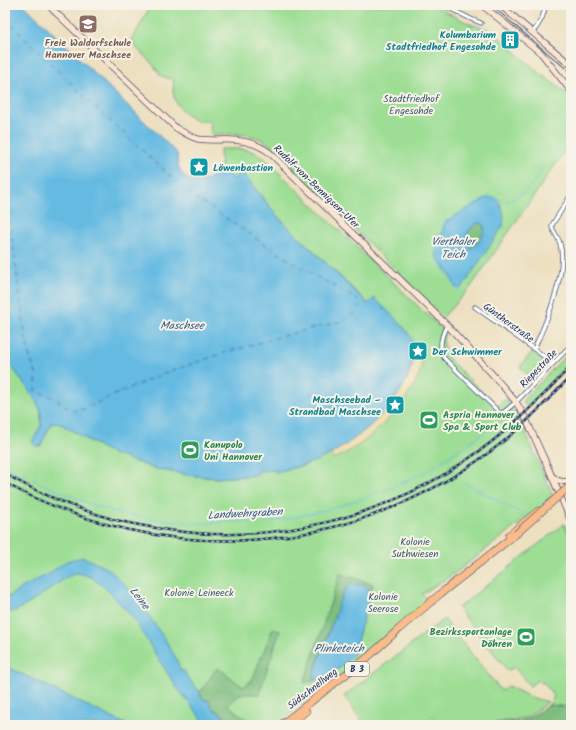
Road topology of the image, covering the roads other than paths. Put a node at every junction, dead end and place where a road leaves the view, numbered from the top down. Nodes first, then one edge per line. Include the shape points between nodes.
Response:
1 (48, 5) edge
2 (443, 5) edge
3 (482, 5) edge
4 (500, 5) edge
5 (545, 5) edge
6 (481, 23) dead end
7 (532, 33) junction
8 (571, 65) edge
9 (571, 91) edge
10 (571, 195) edge
11 (476, 307) dead end
12 (446, 327) junction
13 (571, 345) edge
14 (534, 349) junction
15 (553, 363) junction
16 (516, 402) junction
17 (552, 476) junction
18 (571, 480) edge
19 (571, 487) edge
20 (560, 496) junction
21 (571, 521) edge
22 (516, 535) junction
23 (466, 574) junction
24 (431, 604) junction
25 (418, 615) junction
26 (281, 725) edge
27 (290, 725) edge

1 - 12 street, Rudolf-von-Bennigsen-Ufer via 176,128 197,139 245,141 258,145 270,153
2 - 6 street
3 - 9 street via 541,53
4 - 7 street
5 - 7 street via 538,25
7 - 8 street
10 - 14 street, Güntherstraße via 552,225 562,253 561,270 547,320
11 - 14 street, Güntherstraße
12 - 16 street, Rudolf-von-Bennigsen-Ufer
12 - 16 street via 440,346 444,358 500,413
13 - 15 street, Riepestraße
14 - 15 street, Güntherstraße
15 - 16 street, Riepestraße
16 - 17 street, Rudolf-von-Bennigsen-Ufer
17 - 18 street via 561,482
17 - 20 street, Rudolf-von-Bennigsen-Ufer
19 - 20 street
19 - 22 highway, B 3, bridge
20 - 21 street, Rudolf-von-Bennigsen-Ufer
20 - 23 highway via 523,522
22 - 23 highway, B 3
22 - 24 highway, B 3
23 - 24 highway, B 3
24 - 25 highway, Südschnellweg / B 3
25 - 26 highway, Südschnellweg / B 3
25 - 27 highway, Südschnellweg / B 3 via 370,659

